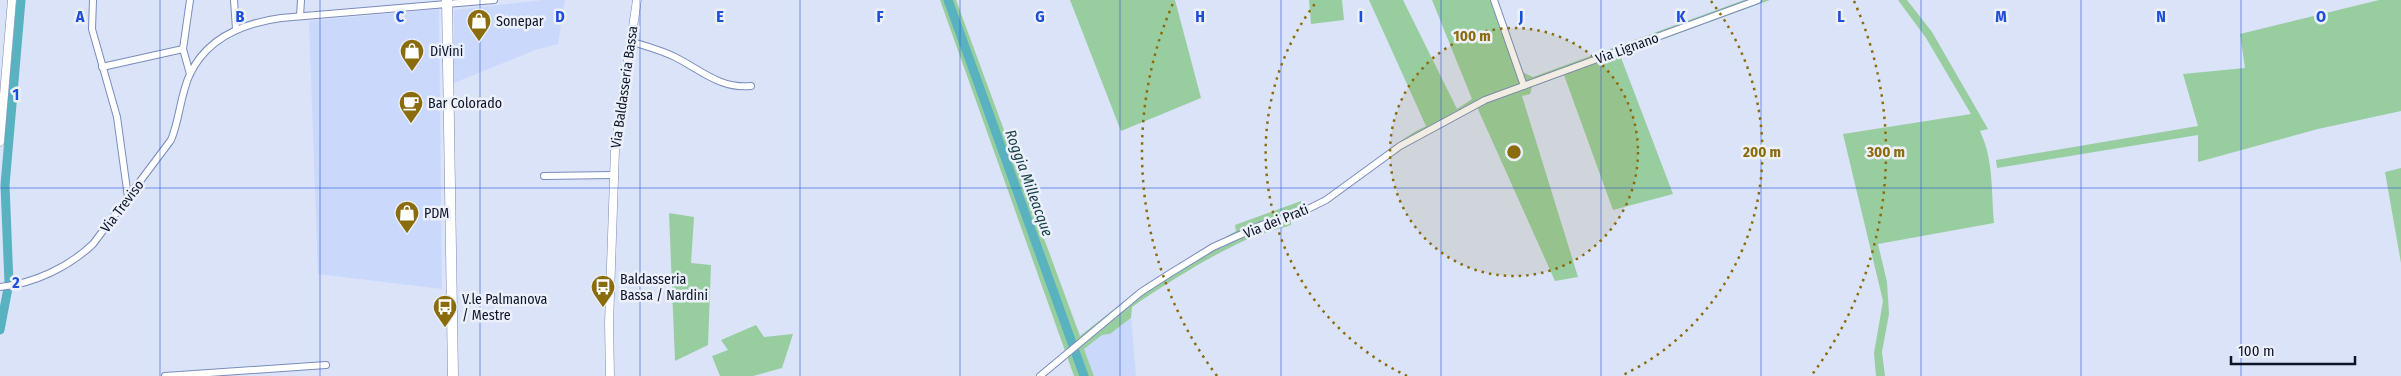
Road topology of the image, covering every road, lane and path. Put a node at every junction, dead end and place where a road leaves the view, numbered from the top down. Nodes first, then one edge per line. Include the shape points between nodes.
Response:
1 (12, 0) edge
2 (93, 0) edge
3 (190, 0) edge
4 (234, 0) edge
5 (301, 0) edge
6 (494, 0) edge
7 (637, 0) edge
8 (1494, 0) edge
9 (1758, 0) edge
10 (447, 2) edge
11 (300, 16) junction
12 (236, 29) junction
13 (630, 41) junction
14 (183, 49) junction
15 (102, 67) junction
16 (190, 74) junction
17 (751, 86) dead end
18 (1524, 86) junction
19 (0, 142) edge
20 (613, 175) junction
21 (544, 176) dead end
22 (128, 197) junction
23 (2, 287) edge
24 (326, 365) dead end
25 (265, 373) edge
26 (165, 376) edge
27 (453, 376) edge
28 (610, 376) edge
29 (1040, 376) edge

1 - 19 street
2 - 15 street via 92,29
3 - 14 street, Via Treviso
4 - 12 street
5 - 11 street
6 - 10 street, Via Treviso
7 - 13 street, Via Baldasseria Bassa
8 - 18 street
9 - 18 street, Via Lignano
10 - 11 street, Via Treviso
10 - 27 main road
11 - 12 street, Via Treviso via 267,20
12 - 16 street, Via Treviso via 205,52
13 - 17 street via 675,57 720,83 735,87
13 - 20 street, Via Baldasseria Bassa
14 - 15 street
14 - 16 street, Via Treviso
15 - 22 street via 117,117
16 - 22 street, Via Treviso via 171,140
18 - 29 street, Via dei Prati via 1485,100 1400,146 1326,200 1213,247 1141,292
20 - 21 street
20 - 28 street, Via Baldasseria Bassa via 608,324
22 - 23 street, Via Treviso via 93,244 77,258 14,286
24 - 25 street
25 - 26 street

